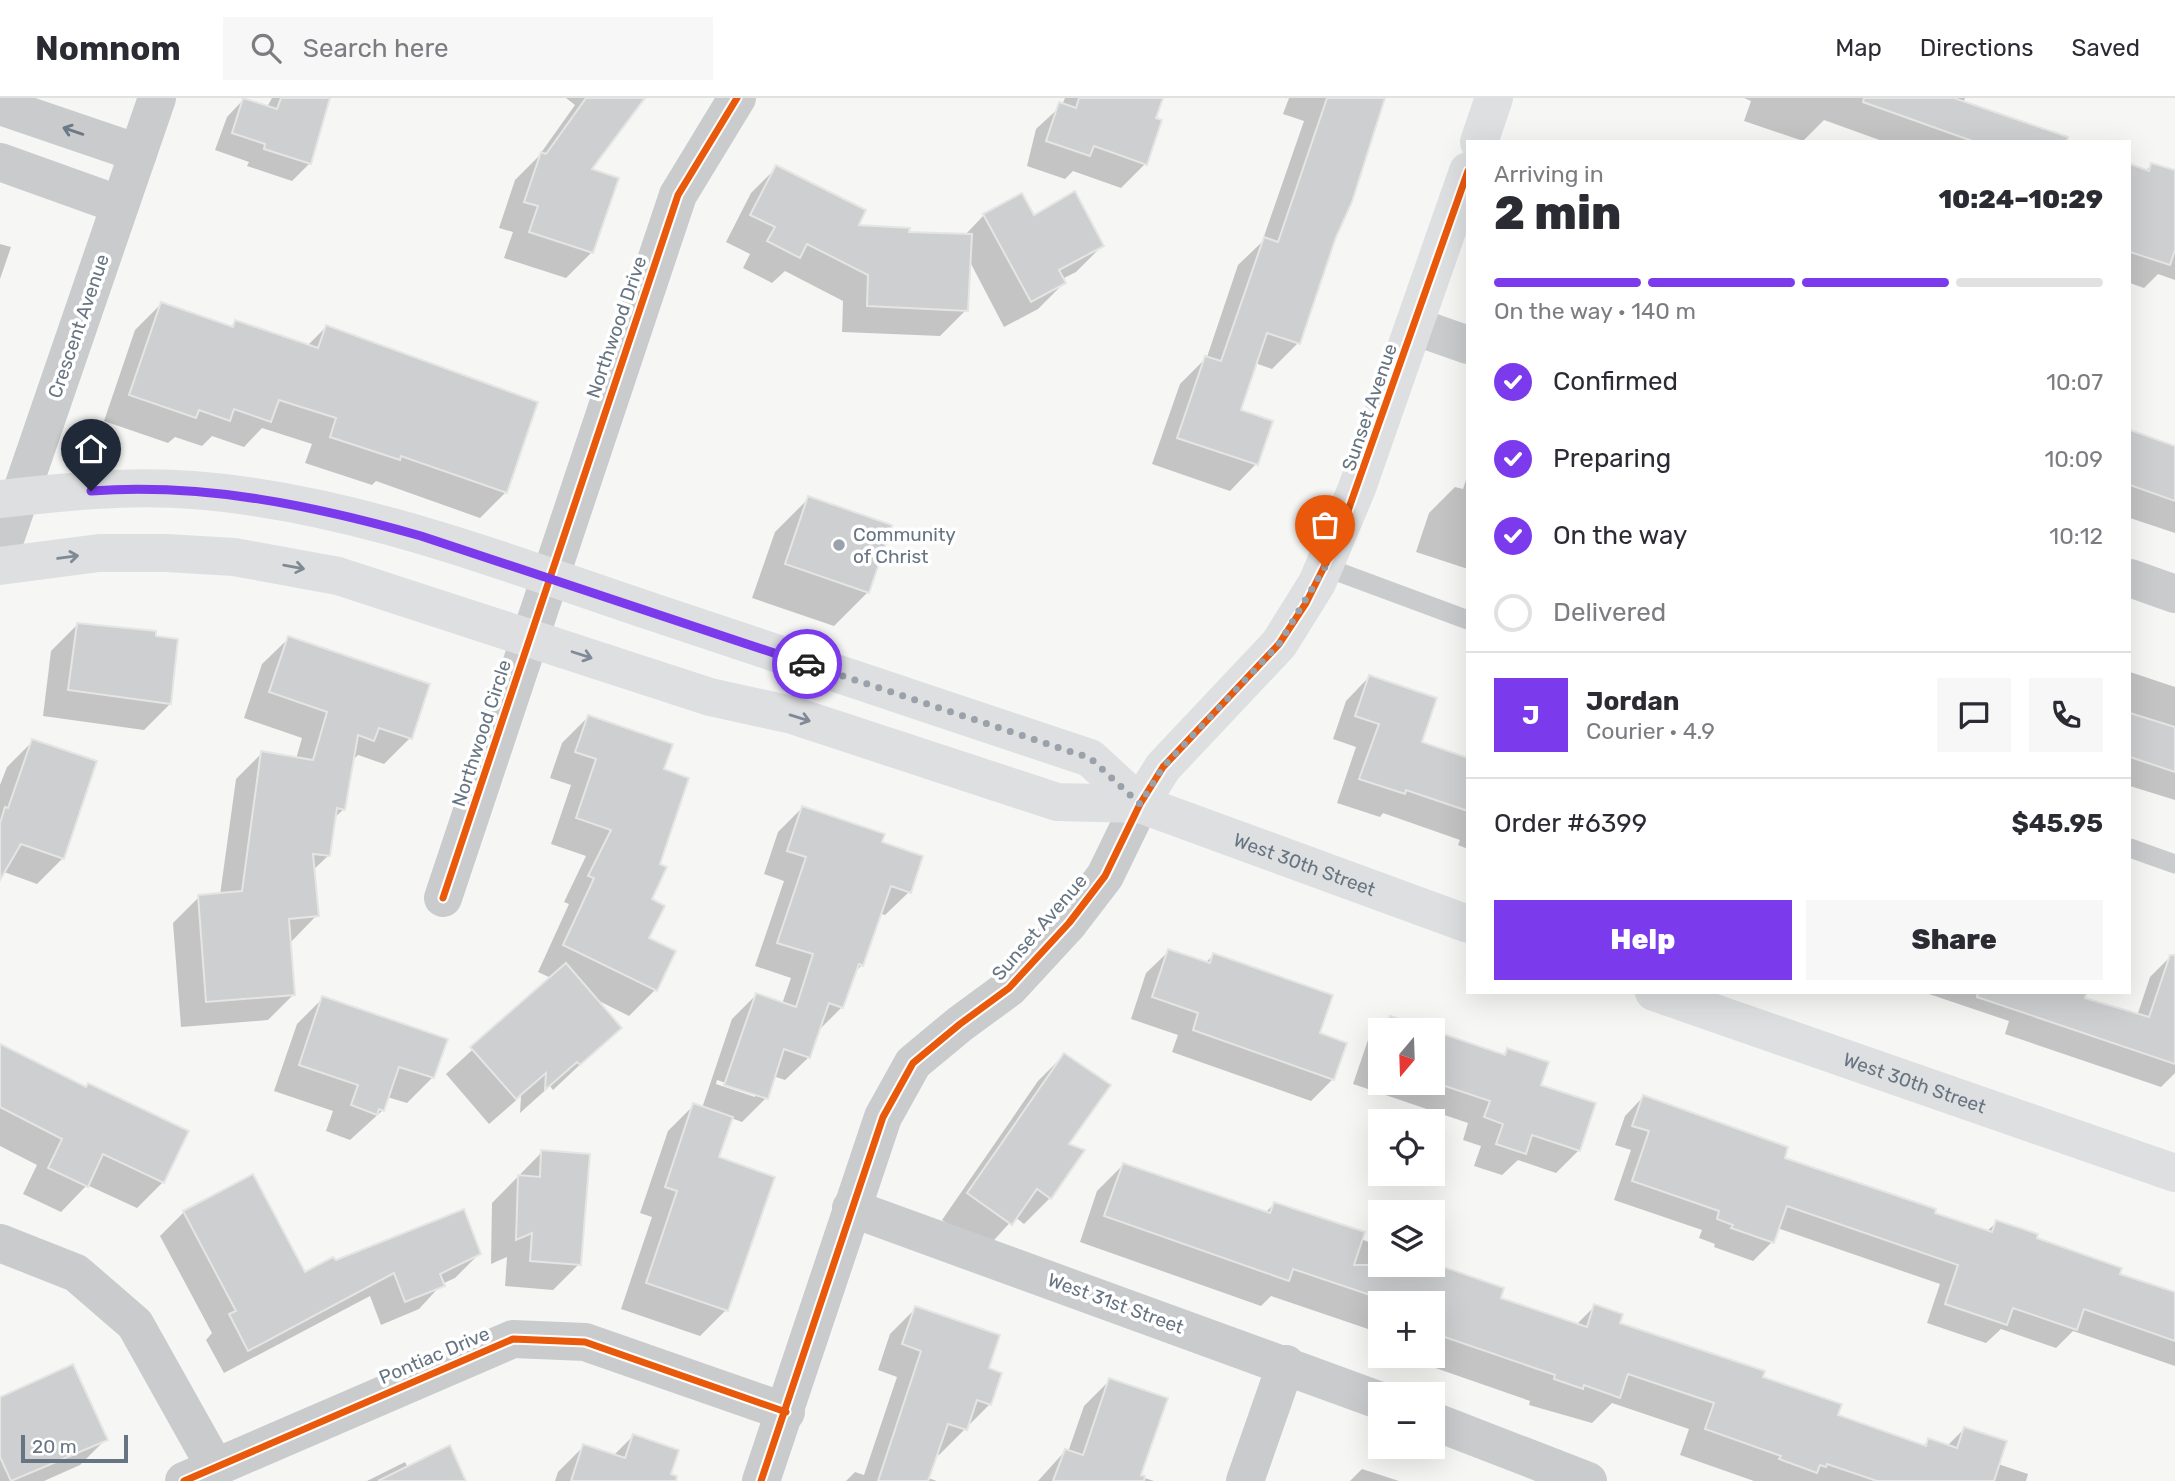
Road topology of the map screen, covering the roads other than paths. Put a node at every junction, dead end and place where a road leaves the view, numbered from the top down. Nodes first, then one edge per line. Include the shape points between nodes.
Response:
1 (157, 98) edge
2 (737, 98) edge
3 (1494, 98) edge
4 (0, 106) edge
5 (1480, 140) edge
6 (138, 153) junction
7 (0, 162) edge
8 (1466, 177) edge
9 (120, 205) junction
10 (1414, 326) junction
11 (1466, 344) edge
12 (10, 498) edge
13 (0, 554) edge
14 (0, 566) edge
15 (1325, 567) junction
16 (549, 578) junction
17 (2131, 578) edge
18 (2175, 594) edge
19 (1466, 619) edge
20 (529, 638) junction
21 (1140, 804) junction
22 (2131, 848) edge
23 (2175, 864) edge
24 (443, 898) dead end
25 (1466, 923) edge
26 (1660, 994) edge
27 (2175, 1173) edge
28 (850, 1208) junction
29 (0, 1243) edge
30 (1286, 1364) junction
31 (1368, 1396) edge
32 (786, 1412) junction
33 (1445, 1426) edge
34 (199, 1473) edge
35 (761, 1481) edge
36 (1245, 1481) edge
37 (1588, 1481) edge

1 - 6 street, Crescent Avenue
2 - 16 street, Northwood Drive via 678,195
3 - 5 main road
6 -> 4 street
6 - 9 street, Crescent Avenue
7 - 9 street
8 - 10 main road, Sunset Avenue
9 - 12 street, Crescent Avenue
10 - 11 street
10 - 15 main road, Sunset Avenue
12 - 13 street, Crescent Avenue
12 - 16 main road via 138,488 243,495 357,518
14 -> 20 main road via 99,553 234,557 338,576
15 - 19 lane
15 - 21 main road, Sunset Avenue via 1279,644 1163,767
16 - 20 street, Northwood Circle
16 - 21 main road via 1090,758
17 - 18 street
20 -> 21 main road via 710,696 792,715 1057,802
20 - 24 street, Northwood Circle
21 - 25 main road, West 30th Street
21 - 28 street, Sunset Avenue via 1105,876 1069,923 1009,988 913,1063 883,1117
22 - 23 lane
26 - 27 main road, West 30th Street
28 - 30 street, West 31st Street
28 - 32 street, Sunset Avenue
29 - 34 street via 76,1272 135,1325
30 - 31 street, West 31st Street
30 - 36 street
32 - 34 street, Pontiac Drive via 585,1342 513,1339
32 - 35 street, Sunset Avenue
33 - 37 street

